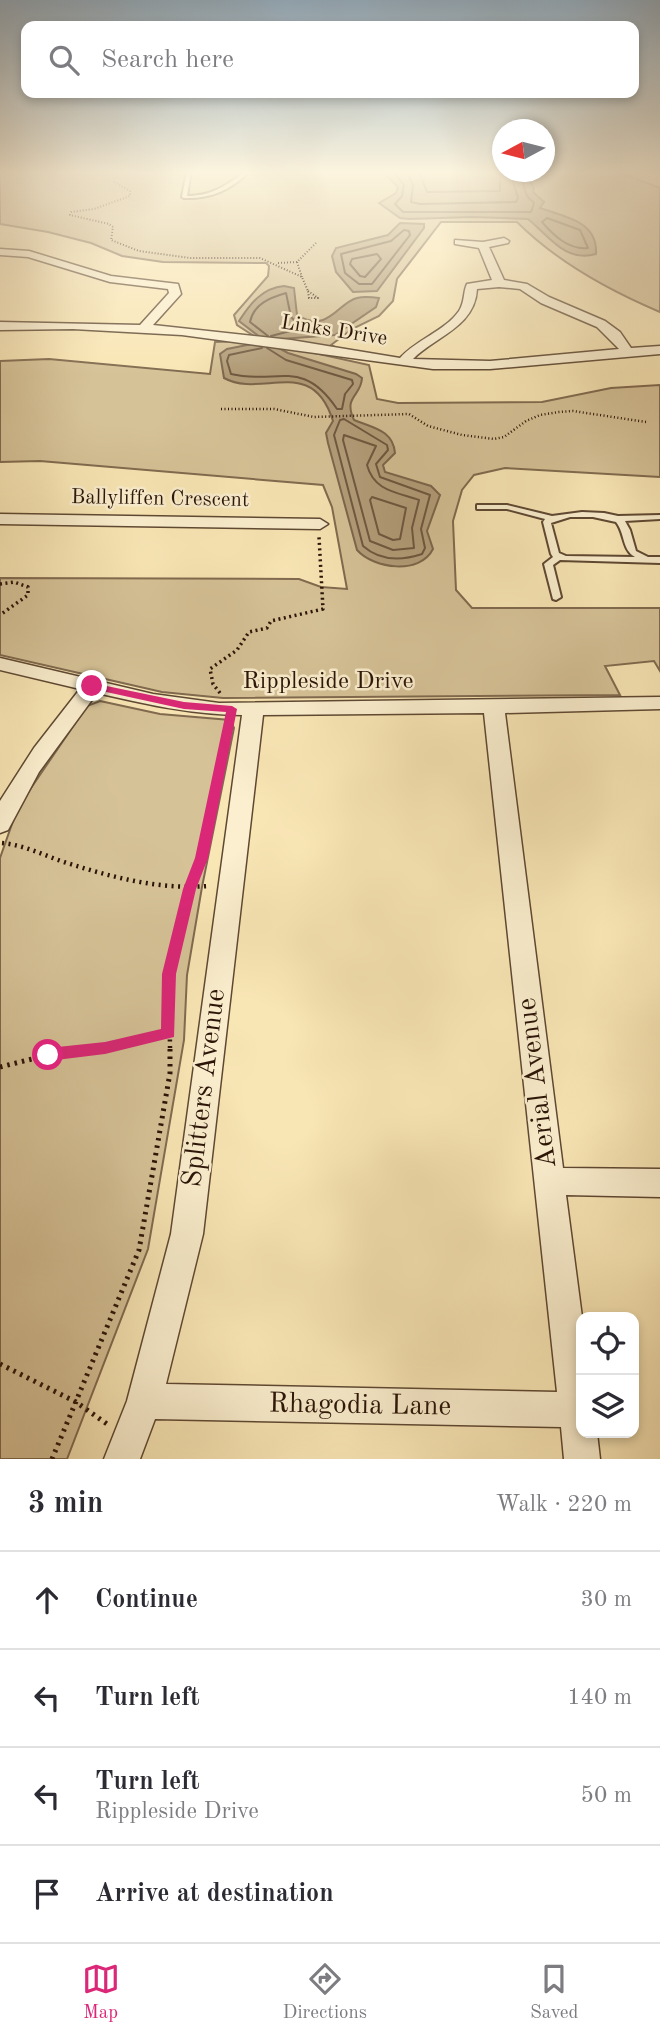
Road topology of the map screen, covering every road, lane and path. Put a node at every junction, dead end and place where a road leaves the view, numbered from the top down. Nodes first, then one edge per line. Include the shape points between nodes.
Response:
1 (111, 239) edge
2 (504, 241) dead end
3 (317, 242) dead end
4 (459, 242) dead end
5 (483, 245) junction
6 (0, 252) edge
7 (273, 262) junction
8 (297, 262) junction
9 (302, 277) junction
10 (499, 283) junction
11 (309, 291) dead end
12 (0, 326) edge
13 (142, 330) junction
14 (660, 350) edge
15 (627, 351) junction
16 (403, 363) junction
17 (221, 408) dead end
18 (646, 422) dead end
19 (480, 507) dead end
20 (660, 517) edge
21 (550, 518) junction
22 (0, 519) edge
23 (617, 519) junction
24 (320, 524) joint
25 (559, 557) junction
26 (647, 560) junction
27 (660, 561) edge
28 (0, 584) edge
29 (556, 597) dead end
30 (0, 615) edge
31 (0, 664) edge
32 (92, 686) junction
33 (660, 703) edge
34 (495, 707) junction
35 (242, 709) junction
36 (3, 813) edge
37 (0, 843) edge
38 (231, 883) junction
39 (189, 889) junction
40 (168, 1033) junction
41 (0, 1068) edge
42 (549, 1181) junction
43 (660, 1183) edge
44 (0, 1364) edge
45 (144, 1401) junction
46 (76, 1402) junction
47 (576, 1410) joint
48 (579, 1438) edge
49 (125, 1449) edge
50 (52, 1459) edge
51 (582, 1459) edge

1 - 7 path via 139,251
2 - 5 street
3 - 8 path
4 - 5 street
5 - 10 street
6 - 13 street via 29,254 110,279 174,286 176,292
7 - 8 path
7 - 9 path
8 - 9 path
9 - 11 path
10 - 15 street via 523,286 601,324
10 - 16 street via 471,286 469,304 462,314
12 - 13 street, Links Drive
13 - 16 street, Links Drive via 290,344
14 - 15 street, Links Drive
15 - 16 street, Links Drive via 494,366
17 - 18 path via 274,409 314,417 409,414 428,426 494,439 533,418 559,412
19 - 21 lane via 507,507
20 - 23 lane
21 - 23 lane
21 - 25 lane via 551,541
22 - 24 street, Ballyliffen Crescent
23 - 26 lane via 625,528 632,552
24 - 35 path via 323,609 271,621 267,628 249,632 236,650 210,669 213,684
25 - 26 lane via 572,561
25 - 29 lane via 548,564
26 - 27 lane
28 - 30 path via 28,587 28,595
31 - 32 street, Rippleside Drive
32 - 35 street, Rippleside Drive via 184,705
32 - 36 street
33 - 34 street, Rippleside Drive
34 - 35 street, Rippleside Drive
34 - 42 street, Aerial Avenue
35 - 38 street, Splitters Avenue
35 - 39 path via 202,858
37 - 39 path via 20,844 62,862 121,877
38 - 39 path
38 - 45 street, Splitters Avenue via 187,1234
39 - 40 path via 169,974
40 - 41 path
40 - 46 path via 170,1073 139,1250
42 - 43 street
42 - 47 street, Aerial Avenue
44 - 46 path
45 - 47 street, Rhagodia Lane
45 - 49 street, Splitters Avenue
46 - 49 path
46 - 50 path
48 - 51 street, Aerial Avenue

